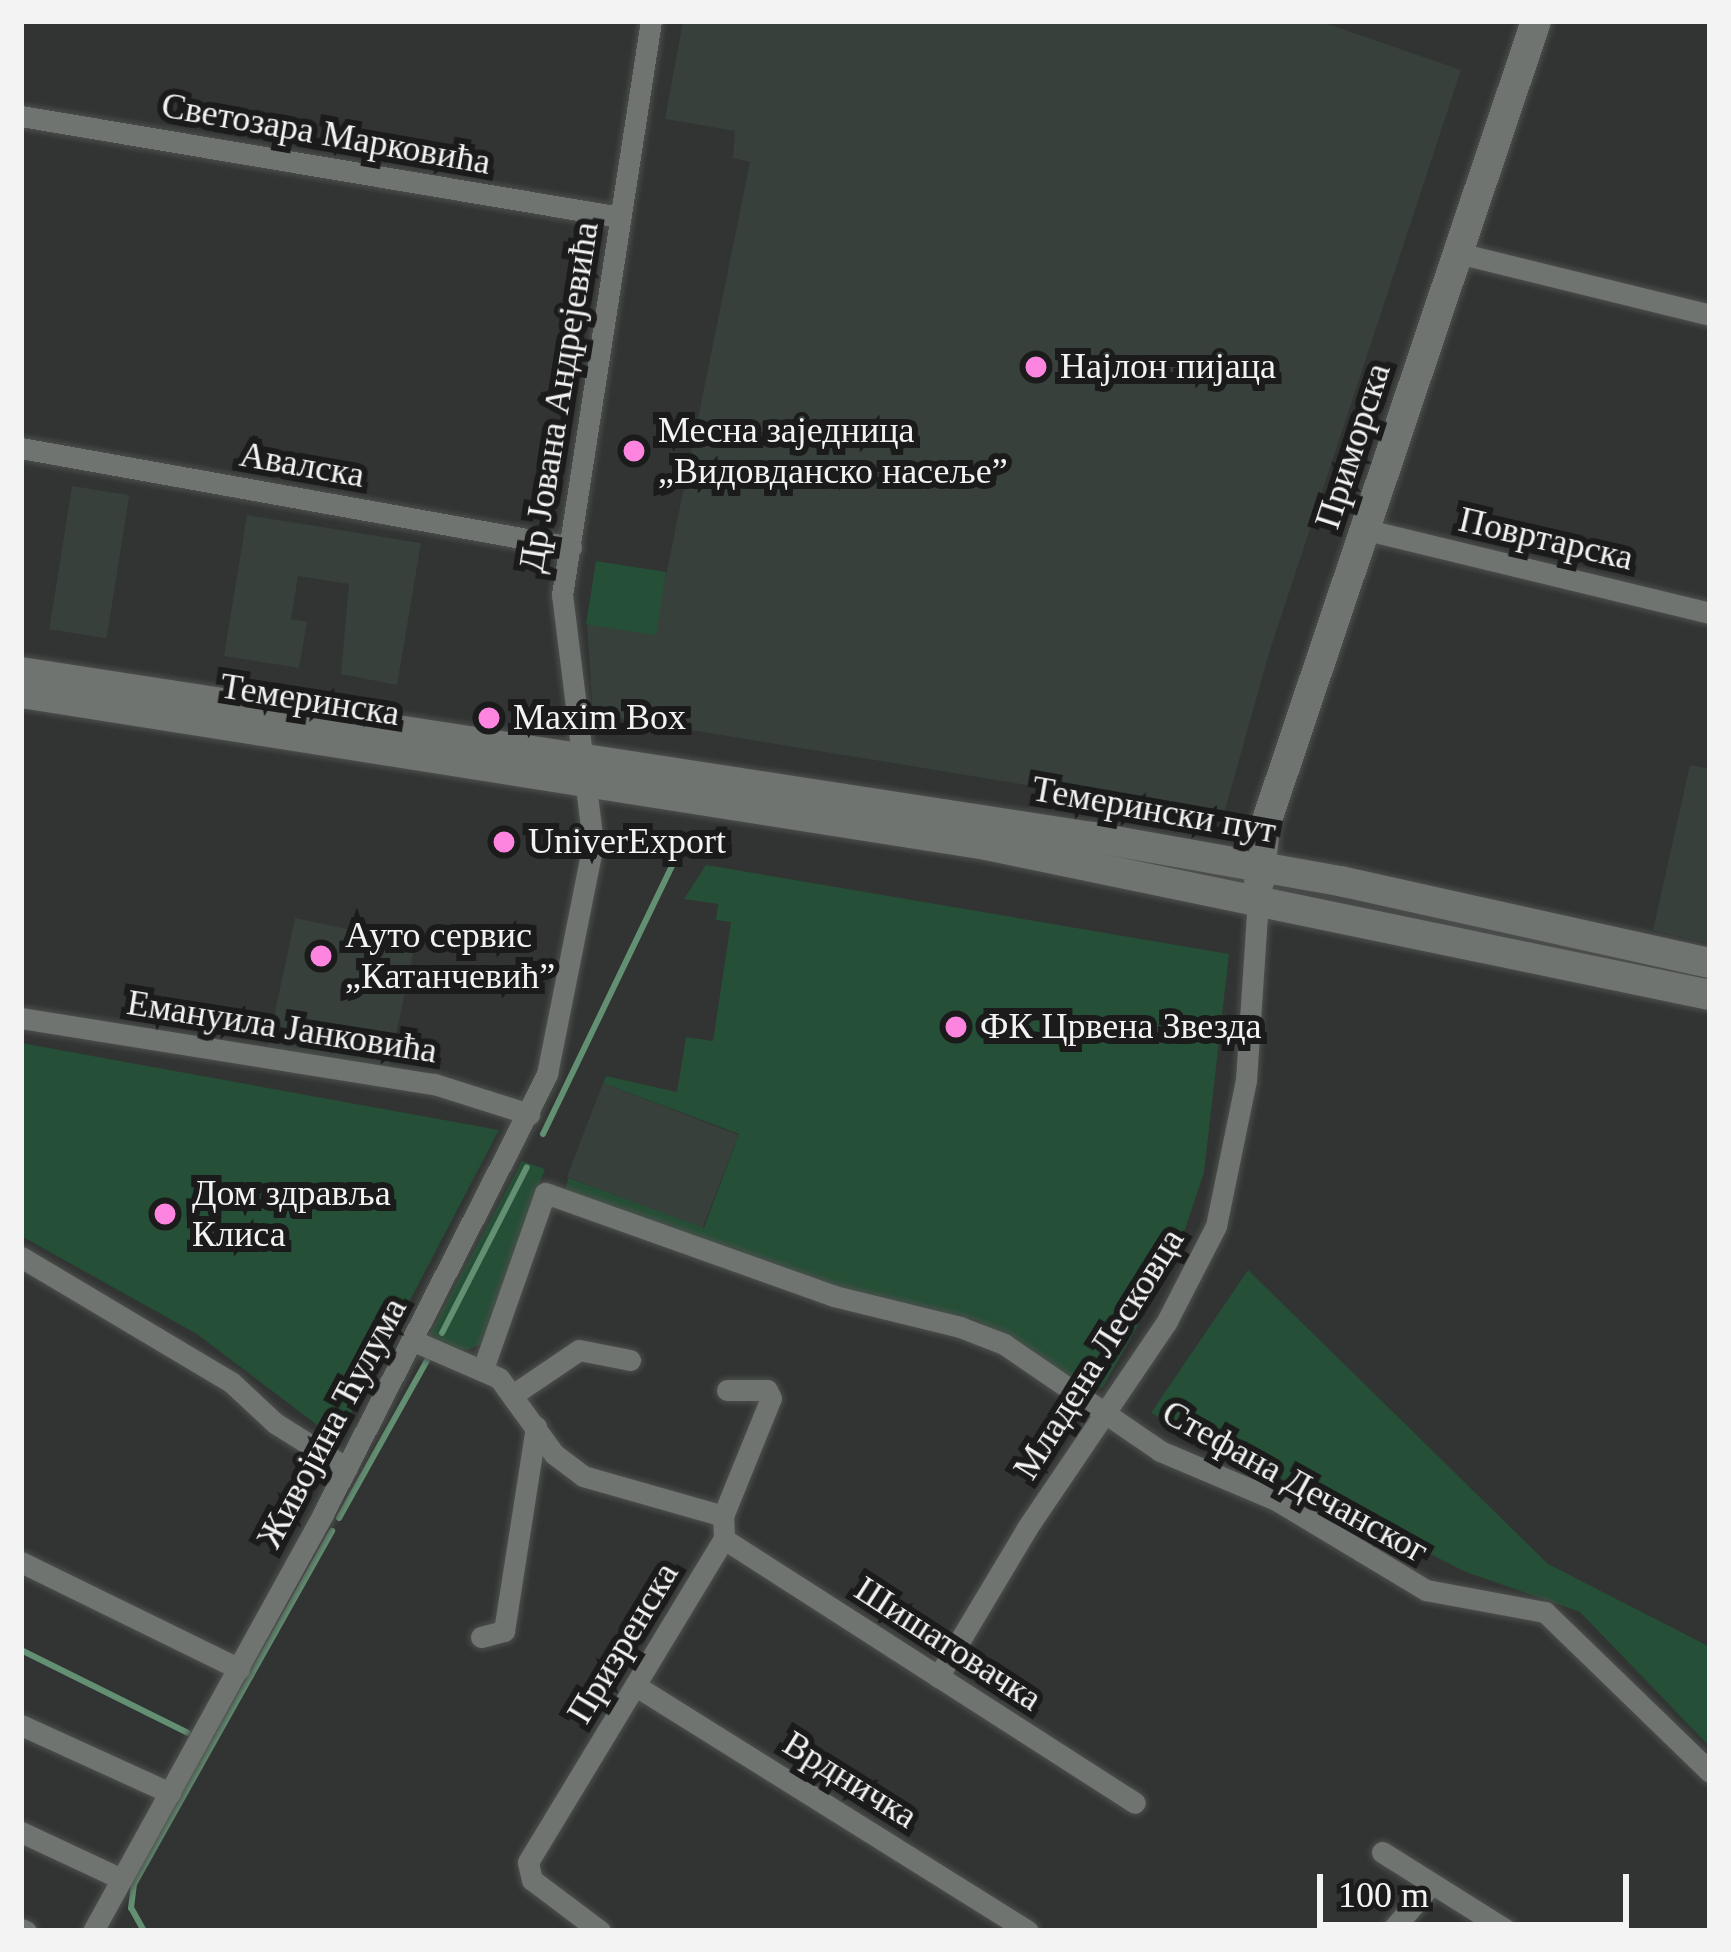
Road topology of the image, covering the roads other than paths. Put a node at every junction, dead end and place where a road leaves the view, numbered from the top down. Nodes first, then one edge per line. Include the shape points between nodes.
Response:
1 (651, 21) edge
2 (1536, 21) edge
3 (21, 116) edge
4 (620, 217) junction
5 (1458, 253) junction
6 (1710, 315) edge
7 (21, 448) edge
8 (1367, 530) junction
9 (572, 547) junction
10 (1710, 613) edge
11 (21, 672) edge
12 (21, 693) edge
13 (584, 771) junction
14 (1259, 882) junction
15 (1710, 963) edge
16 (1710, 995) edge
17 (21, 1018) edge
18 (530, 1114) junction
19 (21, 1257) edge
20 (413, 1341) junction
21 (630, 1360) dead end
22 (484, 1366) junction
23 (727, 1390) dead end
24 (514, 1394) junction
25 (1108, 1412) junction
26 (536, 1426) junction
27 (347, 1468) junction
28 (723, 1516) junction
29 (724, 1539) junction
30 (21, 1562) edge
31 (481, 1637) dead end
32 (239, 1669) junction
33 (938, 1677) junction
34 (636, 1686) junction
35 (21, 1725) edge
36 (1710, 1772) edge
37 (170, 1793) junction
38 (1135, 1804) dead end
39 (21, 1832) edge
40 (1382, 1852) dead end
41 (122, 1879) junction
42 (1431, 1885) junction
43 (1497, 1928) edge
44 (93, 1931) edge
45 (599, 1931) edge
46 (1028, 1931) edge
47 (1391, 1931) edge

1 - 4 street, Др Јована Андрејевића
2 - 5 main road, Приморска
3 - 4 street, Светозара Марковића
4 - 9 street, Др Јована Андрејевића
5 - 6 street
5 - 8 main road, Приморска
7 - 9 street, Авалска
8 - 10 street, Повртарска
8 - 14 main road, Приморска via 1265,826
9 - 13 street, Др Јована Андрејевића via 562,632
11 - 13 main road, Темеринска
12 - 13 main road, Темеринска
13 - 14 main road, Темерински пут
13 - 18 street, Живојина Ћулума via 591,871 551,1058
14 - 15 main road, Темерински пут
14 - 16 main road, Темерински пут
14 - 25 street, Младена Лесковца via 1246,1080 1230,1180 1198,1267
17 - 18 street, Емануила Јанковића via 434,1084
18 - 20 street, Живојина Ћулума
19 - 27 street via 231,1382 275,1423
20 - 22 street
20 - 27 street, Живојина Ћулума
21 - 24 street via 579,1350
22 - 24 street
22 - 25 street, Стефана Дечанског via 545,1193 834,1296 982,1335
23 - 28 street, Призренска via 767,1390 771,1399
24 - 26 street
25 - 33 street, Младена Лесковца via 1004,1562
25 - 36 street, Стефана Дечанског via 1160,1451 1276,1500 1426,1590 1545,1612
26 - 28 street via 554,1454 599,1484
26 - 31 street via 504,1630
27 - 32 street, Живојина Ћулума
28 - 29 street, Призренска
29 - 33 street, Шишатовачка
29 - 34 street, Призренска
30 - 32 street
32 - 37 street, Живојина Ћулума
33 - 38 street, Шишатовачка
34 - 45 street, Призренска via 528,1862 532,1880
34 - 46 street, Врдничка
35 - 37 street
37 - 41 street, Живојина Ћулума
39 - 41 street
40 - 42 street
41 - 44 street, Живојина Ћулума
42 - 43 street
42 - 47 street

